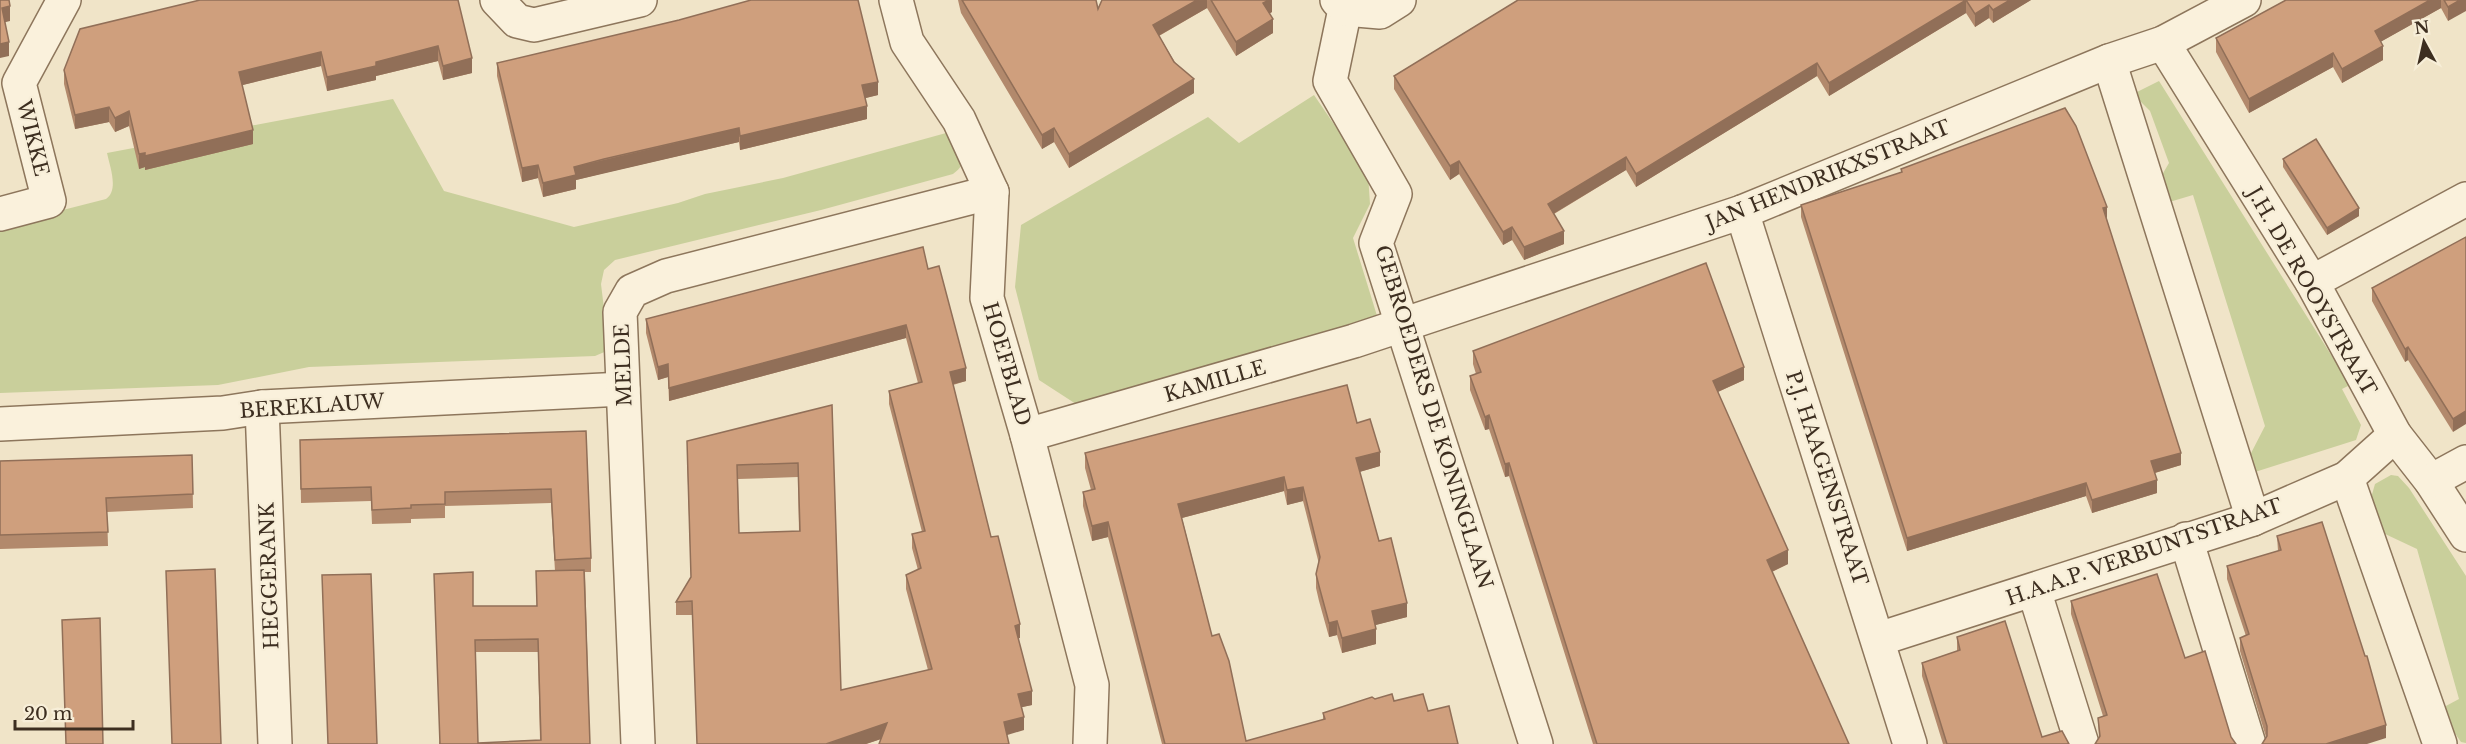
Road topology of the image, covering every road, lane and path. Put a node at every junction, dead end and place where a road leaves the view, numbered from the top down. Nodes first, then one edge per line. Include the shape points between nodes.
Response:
1 (64, 0) edge
2 (497, 0) edge
3 (640, 0) edge
4 (896, 0) edge
5 (1399, 0) edge
6 (2244, 0) edge
7 (1341, 4) edge
8 (2163, 43) junction
9 (2109, 61) junction
10 (992, 192) junction
11 (2466, 199) edge
12 (1742, 212) junction
13 (0, 214) edge
14 (2312, 282) junction
15 (1403, 326) junction
16 (623, 389) junction
17 (262, 407) junction
18 (0, 423) edge
19 (1027, 435) junction
20 (2394, 435) junction
21 (2466, 462) edge
22 (2347, 478) junction
23 (2431, 481) junction
24 (2253, 519) junction
25 (2466, 535) edge
26 (2187, 539) junction
27 (2034, 590) junction
28 (1879, 639) junction
29 (275, 744) edge
30 (638, 744) edge
31 (1090, 744) edge
32 (1536, 744) edge
33 (1910, 744) edge
34 (2082, 744) edge
35 (2249, 744) edge
36 (2440, 744) edge

1 - 13 street, WIKKE via 19,83 49,201
2 - 3 street via 517,21 534,25
4 - 10 street, HOEFBLAD via 907,42 959,120
5 - 7 street via 1380,12
6 - 8 street, JAN HENDRIKXSTRAAT
7 - 15 street, GEBROEDERS DE KONINGLAAN via 1330,81 1395,194 1376,243
8 - 9 street, JAN HENDRIKXSTRAAT
8 - 14 street, J.H. DE ROOYSTRAAT
9 - 12 street, JAN HENDRIKXSTRAAT
9 - 24 street
10 - 16 street, MELDE via 666,276 632,291 620,312
10 - 19 street, HOEFBLAD via 987,298
11 - 14 street
12 - 15 street, JAN HENDRIKXSTRAAT
12 - 28 street, P.J. HAAGENSTRAAT
14 - 20 street, J.H. DE ROOYSTRAAT
15 - 19 street, KAMILLE
15 - 32 street, GEBROEDERS DE KONINGLAAN
16 - 17 street, BEREKLAUW
16 - 30 street, MELDE
17 - 18 street, BEREKLAUW via 223,413
17 - 29 street, HEGGERANK
19 - 31 street, HOEFBLAD via 1092,685
20 - 22 street, H.A.A.P. VERBUNTSTRAAT
20 - 23 street, J.H. DE ROOYSTRAAT
21 - 23 street
22 - 24 street, H.A.A.P. VERBUNTSTRAAT
22 - 36 street
23 - 25 street, J.H. DE ROOYSTRAAT
24 - 26 street, H.A.A.P. VERBUNTSTRAAT
26 - 27 street, H.A.A.P. VERBUNTSTRAAT
26 - 35 street
27 - 28 street, H.A.A.P. VERBUNTSTRAAT
27 - 34 street
28 - 33 street, P.J. HAAGENSTRAAT

